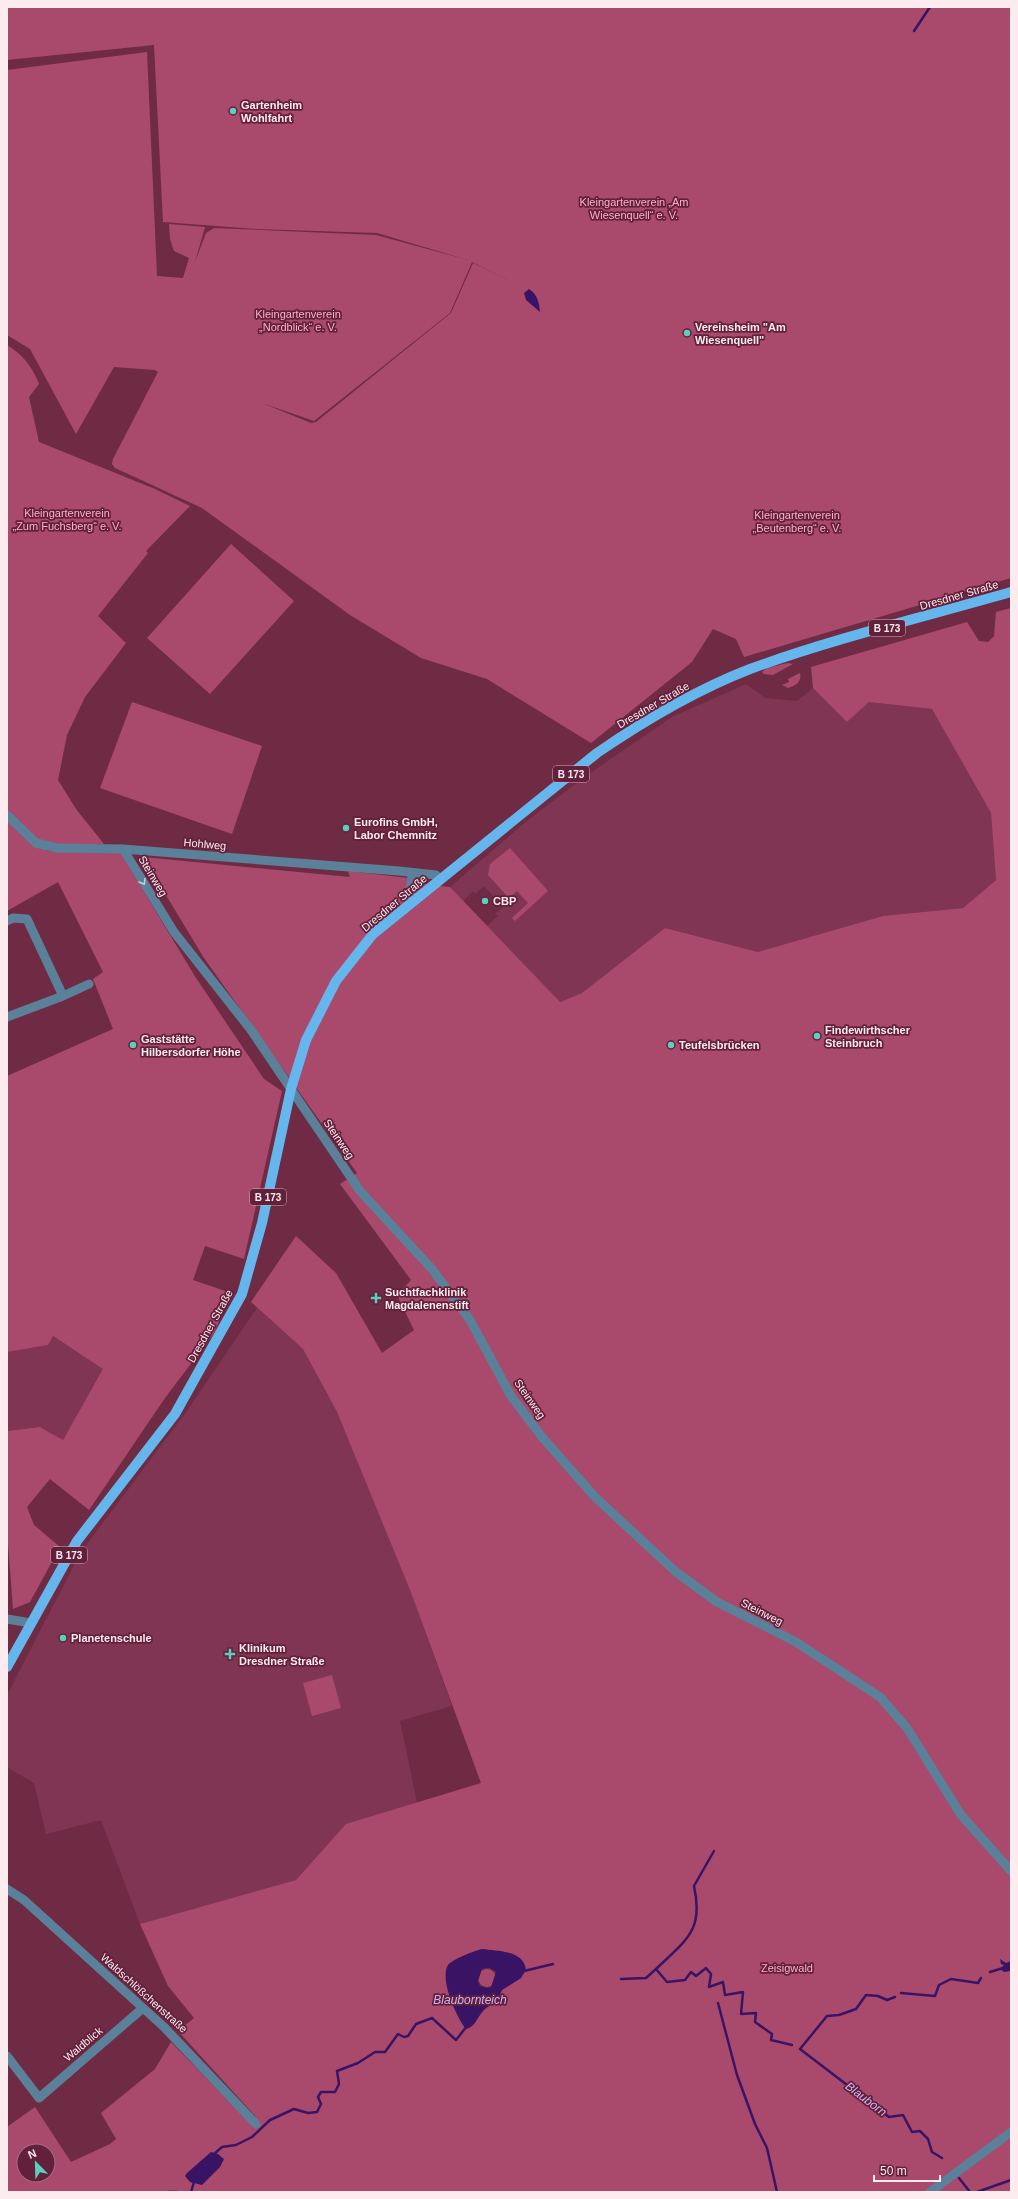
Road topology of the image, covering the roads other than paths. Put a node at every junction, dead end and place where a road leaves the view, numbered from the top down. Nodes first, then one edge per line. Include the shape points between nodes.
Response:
1 (1011, 592) edge
2 (7, 815) edge
3 (123, 849) junction
4 (412, 873) junction
5 (440, 880) junction
6 (410, 903) junction
7 (7, 921) edge
8 (89, 984) dead end
9 (63, 996) junction
10 (7, 1017) edge
11 (291, 1089) junction
12 (7, 1619) edge
13 (31, 1623) junction
14 (7, 1667) edge
15 (1011, 1871) edge
16 (7, 1890) edge
17 (143, 2008) junction
18 (7, 2056) edge
19 (256, 2124) dead end
20 (1011, 2132) edge
21 (930, 2192) edge

1 - 5 main road, Dresdner Straße / B 173 via 801,652 749,670 685,699 597,753
2 - 3 street, Hohlweg via 36,843 57,848
3 - 4 street, Hohlweg
3 -> 11 street, Steinweg via 181,940 251,1030
4 - 5 street, Hohlweg via 436,875
4 - 6 street
5 - 6 main road, Dresdner Straße / B 173
6 - 11 main road, Dresdner Straße / B 173 via 373,934 336,981 306,1040
7 - 9 street via 13,918 27,919
8 - 9 street
9 - 10 street
11 - 13 main road, Dresdner Straße / B 173 via 262,1223 242,1294 175,1414 77,1541
11 - 15 street, Steinweg via 360,1191 432,1269 470,1320 511,1396 542,1437 595,1497 676,1572 717,1602 796,1642 880,1697 907,1728 961,1815
12 - 13 street
13 - 14 main road, Dresdner Straße / B 173
16 - 17 street, Waldschlößchenstraße via 24,1900
17 - 18 street, Waldblick via 38,2098
17 - 19 street, Waldschlößchenstraße via 190,2051
20 - 21 street

